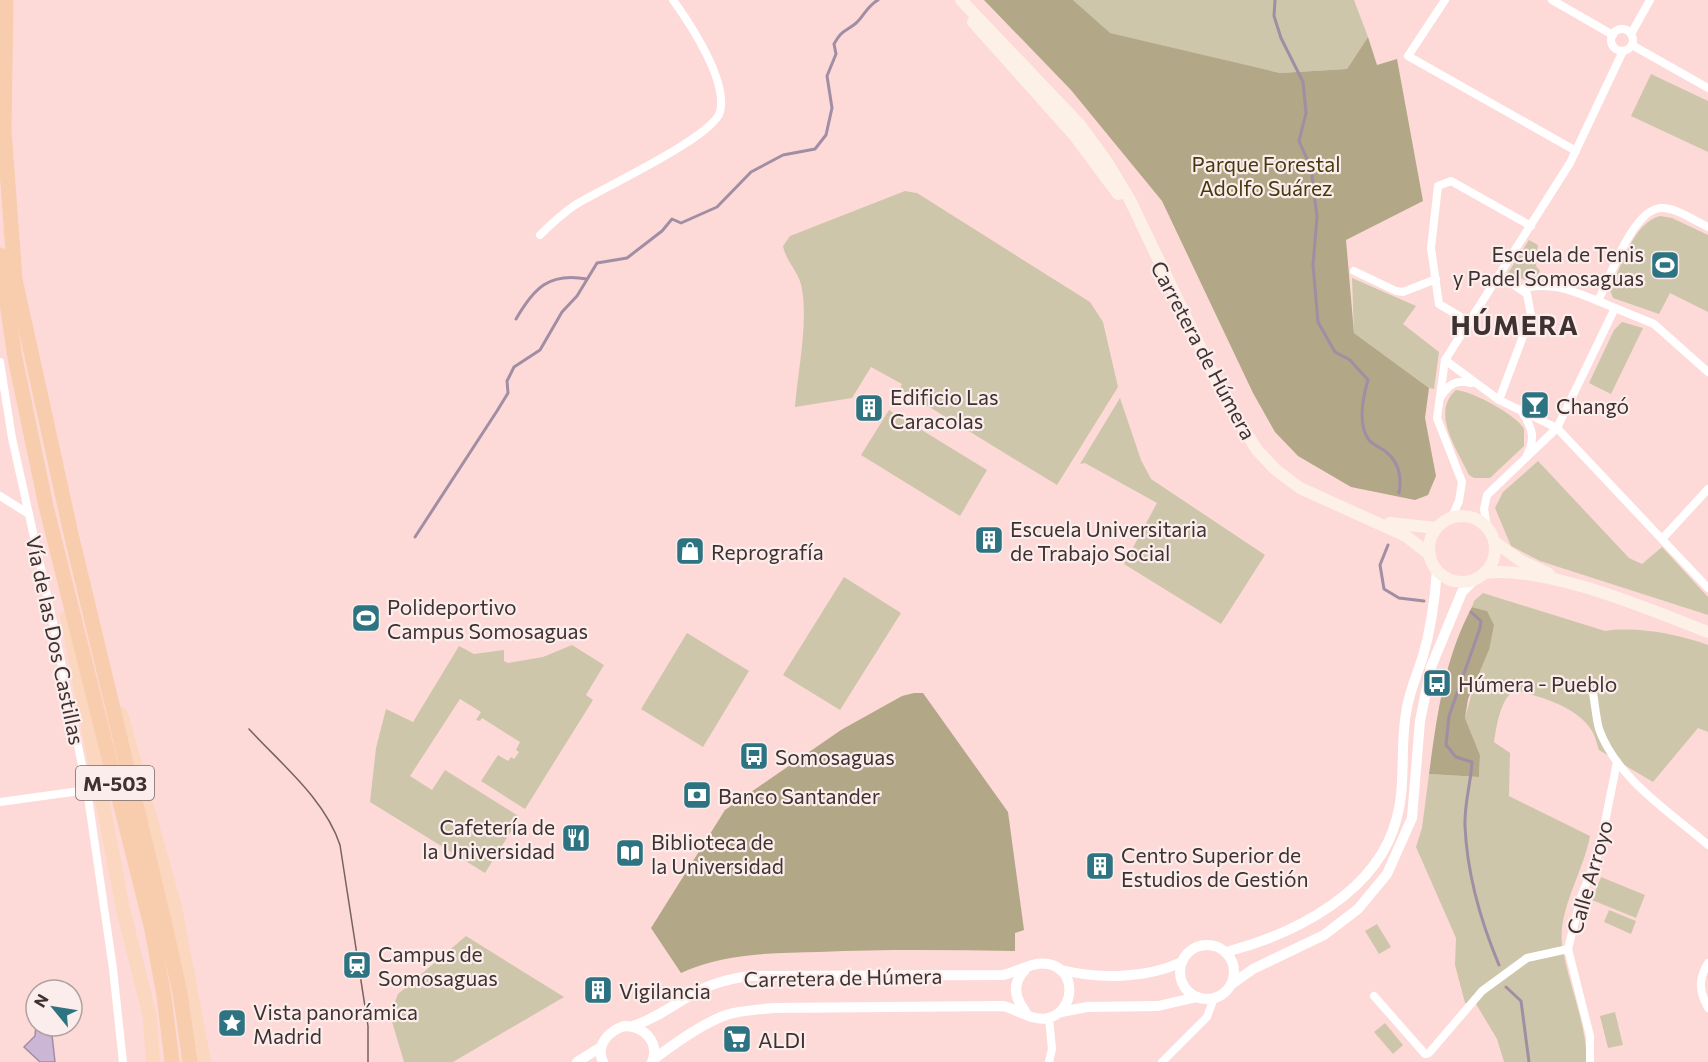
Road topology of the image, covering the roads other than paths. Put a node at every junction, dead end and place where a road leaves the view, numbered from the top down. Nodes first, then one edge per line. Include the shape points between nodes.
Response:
1 (6, 0) edge
2 (673, 0) edge
3 (954, 0) edge
4 (962, 0) edge
5 (1445, 0) edge
6 (1552, 0) edge
7 (1650, 0) edge
8 (1628, 32) junction
9 (1612, 35) junction
10 (1632, 45) junction
11 (1619, 50) junction
12 (1708, 88) edge
13 (1576, 151) junction
14 (1531, 226) junction
15 (1708, 227) edge
16 (1142, 230) junction
17 (540, 235) dead end
18 (0, 255) edge
19 (1354, 271) dead end
20 (1497, 278) junction
21 (1436, 279) junction
22 (1542, 284) junction
23 (1521, 288) junction
24 (1529, 299) junction
25 (1599, 301) junction
26 (1615, 308) junction
27 (1469, 322) junction
28 (1445, 360) junction
29 (0, 362) edge
30 (1708, 372) edge
31 (1473, 383) junction
32 (2, 391) edge
33 (1499, 400) junction
34 (1438, 401) junction
35 (1522, 411) junction
36 (1557, 428) junction
37 (1, 430) edge
38 (12, 438) junction
39 (1524, 460) junction
40 (1708, 489) edge
41 (0, 496) edge
42 (46, 506) junction
43 (29, 514) junction
44 (1452, 517) junction
45 (1366, 518) junction
46 (1487, 527) junction
47 (1436, 528) junction
48 (71, 534) junction
49 (1662, 539) junction
50 (1494, 542) junction
51 (1430, 555) junction
52 (1437, 570) junction
53 (1480, 576) junction
54 (1569, 584) junction
55 (1708, 588) edge
56 (1708, 632) edge
57 (1593, 693) dead end
58 (1617, 762) junction
59 (87, 790) junction
60 (0, 802) edge
61 (1708, 845) edge
62 (1568, 949) junction
63 (1226, 952) junction
64 (1182, 962) junction
65 (1708, 963) edge
66 (1028, 968) junction
67 (1061, 970) junction
68 (1232, 984) junction
69 (1374, 996) dead end
70 (1197, 997) junction
71 (1214, 998) junction
72 (1708, 1008) edge
73 (1061, 1012) junction
74 (1026, 1013) junction
75 (1049, 1018) junction
76 (633, 1026) junction
77 (601, 1047) junction
78 (653, 1060) edge
79 (1169, 1060) edge
80 (123, 1062) edge
81 (153, 1062) edge
82 (172, 1062) edge
83 (190, 1062) edge
84 (204, 1062) edge
85 (577, 1062) edge
86 (603, 1062) edge
87 (1049, 1062) edge
88 (1590, 1062) edge

1 - 48 highway, M-503 via 4,130 15,279
2 - 17 street via 716,79 721,94 719,115 699,136 574,206
3 - 16 main road, Carretera de Húmera via 1074,135
4 - 16 main road, Carretera de Húmera via 1080,125 1119,181
5 - 13 street via 1408,56
6 - 9 street
7 - 8 street
8 - 9 street
8 - 10 street
9 - 11 street via 1612,43
10 - 11 street
10 - 12 street
11 - 13 street
13 - 14 street
14 - 20 street
14 - 21 street via 1451,181 1437,186 1431,248
15 - 25 street via 1663,208 1648,212 1634,228
16 - 45 main road, Carretera de Húmera via 1225,399 1257,450 1300,488
18 - 42 highway, M-503 via 15,358
19 - 21 street via 1396,291
20 - 23 street
20 - 27 street
21 - 27 street via 1439,304
22 - 23 street
22 - 24 street
22 - 25 street via 1558,285
23 - 24 street
24 - 33 street via 1530,315
25 - 26 street
26 - 30 street via 1654,324
26 - 36 street
27 - 28 street
28 - 31 street
28 - 34 street
29 - 32 street, Vía de las Dos Castillas
31 - 33 street
31 - 34 street via 1449,385
32 - 38 street, Vía de las Dos Castillas
33 - 35 street
34 - 44 street via 1439,427 1462,482
35 - 36 street
35 - 39 street via 1533,437
36 - 39 street
36 - 49 street
37 - 38 street
38 - 43 street, Vía de las Dos Castillas
39 - 46 street via 1487,495
40 - 49 street
41 - 43 street
42 - 81 highway, M-503 via 123,909 150,1017
42 - 82 highway, M-503 via 152,930
43 - 59 street, Vía de las Dos Castillas
44 - 46 main road via 1467,516
44 - 47 main road
45 - 47 main road, Carretera de Húmera via 1407,527
45 - 51 main road, Carretera de Húmera via 1406,536
46 - 50 main road
47 - 51 main road via 1430,541
48 - 83 highway, M-503 via 180,993
48 - 84 highway, M-503 via 175,907
49 - 55 street
50 - 53 main road via 1495,553
50 - 54 main road via 1521,561
51 - 52 main road
52 - 53 main road via 1454,581
52 - 63 street via 1428,634 1406,713 1398,816 1388,844 1353,889 1322,910 1270,938
53 - 54 main road via 1517,573
53 - 68 street via 1462,592 1431,666 1420,721 1412,818 1387,874 1358,909 1324,935 1253,969
54 - 56 main road
57 - 58 street via 1599,729
58 - 61 street
58 - 62 street, Calle Arroyo via 1599,852 1581,897
59 - 60 street
59 - 80 street, Vía de las Dos Castillas
62 - 69 street via 1527,958 1478,995 1425,1054
62 - 88 street, Calle Arroyo via 1590,1036
63 - 64 street via 1205,945
63 - 68 street via 1234,965
64 - 67 street via 1154,973 1122,975
64 - 70 street via 1184,986
65 - 72 street via 1702,972 1700,993
66 - 67 street via 1038,963
66 - 74 street via 1015,986 1016,1000
66 - 76 street, Carretera de Húmera via 1003,975 739,977 701,989 654,1018
67 - 73 street via 1071,991
68 - 71 street
70 - 71 street
70 - 73 street via 1158,1006 1087,1007
71 - 79 street via 1207,1017
73 - 75 street
74 - 75 street via 1039,1019
74 - 78 street, Carretera de Húmera via 1003,1006 747,1011 726,1015
75 - 87 street
76 - 77 street, Carretera de Húmera via 615,1029
76 - 78 street via 652,1041
77 - 85 street
77 - 86 street

